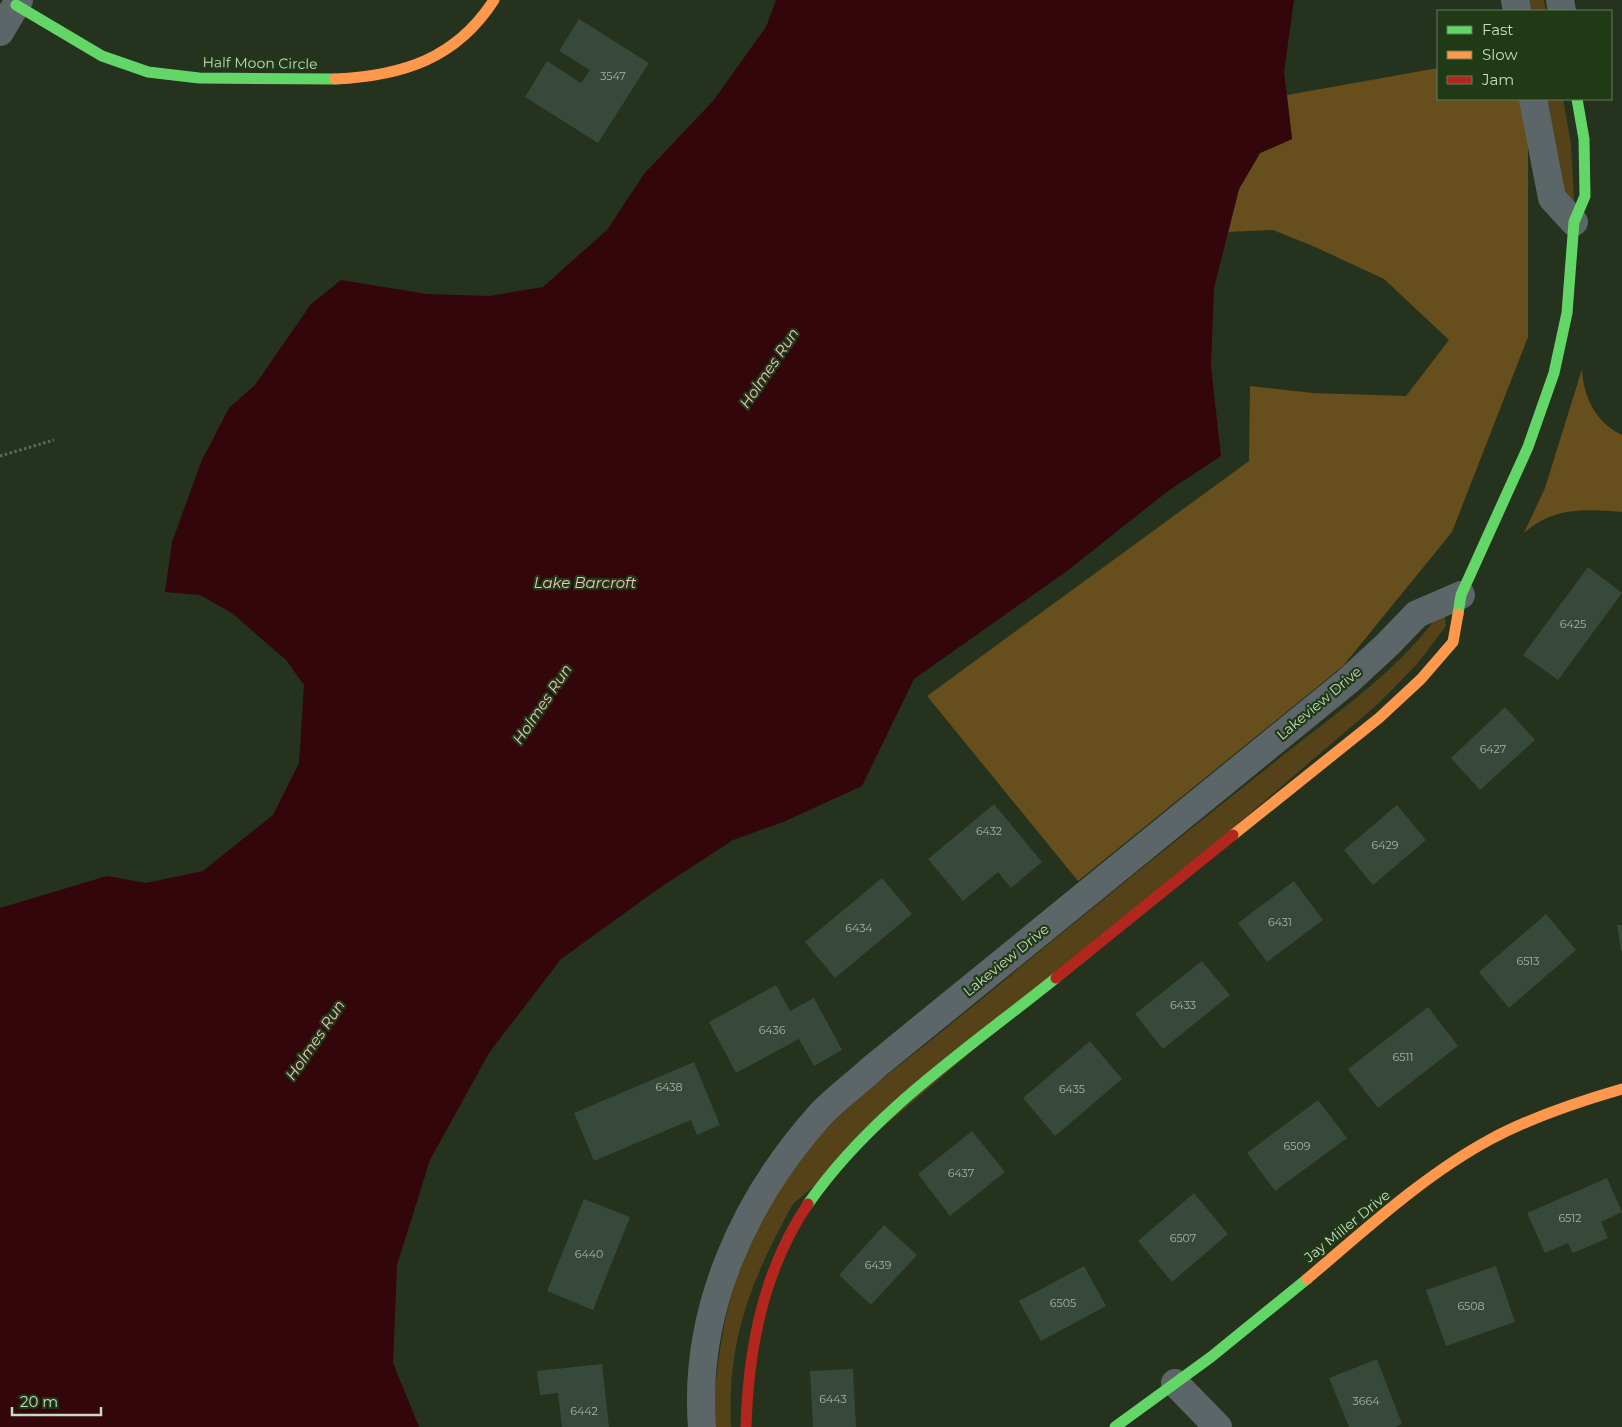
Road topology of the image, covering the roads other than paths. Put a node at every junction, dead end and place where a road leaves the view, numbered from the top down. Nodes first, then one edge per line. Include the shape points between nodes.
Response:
1 (494, 0) edge
2 (18, 2) edge
3 (0, 32) edge
4 (1533, 100) edge
5 (1578, 100) edge
6 (1574, 222) junction
7 (1461, 595) junction
8 (1622, 1089) edge
9 (1175, 1384) junction
10 (702, 1427) edge
11 (746, 1427) edge
12 (1115, 1427) edge
13 (1218, 1427) edge

1 - 2 street, Half Moon Circle via 469,32 447,50 419,65 379,76 338,79 221,79 168,76 132,68 97,53
2 - 3 street
4 - 6 street via 1552,198
5 - 6 street via 1584,139 1585,196
6 - 7 street via 1567,313 1554,373 1528,446
7 - 10 street, Lakeview Drive via 1417,614 1348,680 874,1067 822,1114 785,1158 757,1200 731,1251 714,1300 705,1352
7 - 11 street via 1452,642 1421,679 1379,718 904,1100 851,1150 814,1196 785,1243 765,1290 752,1341
8 - 9 street, Jay Miller Drive via 1570,1103 1532,1118 1472,1150 1416,1190
9 - 12 street, Jay Miller Drive
9 - 13 street

